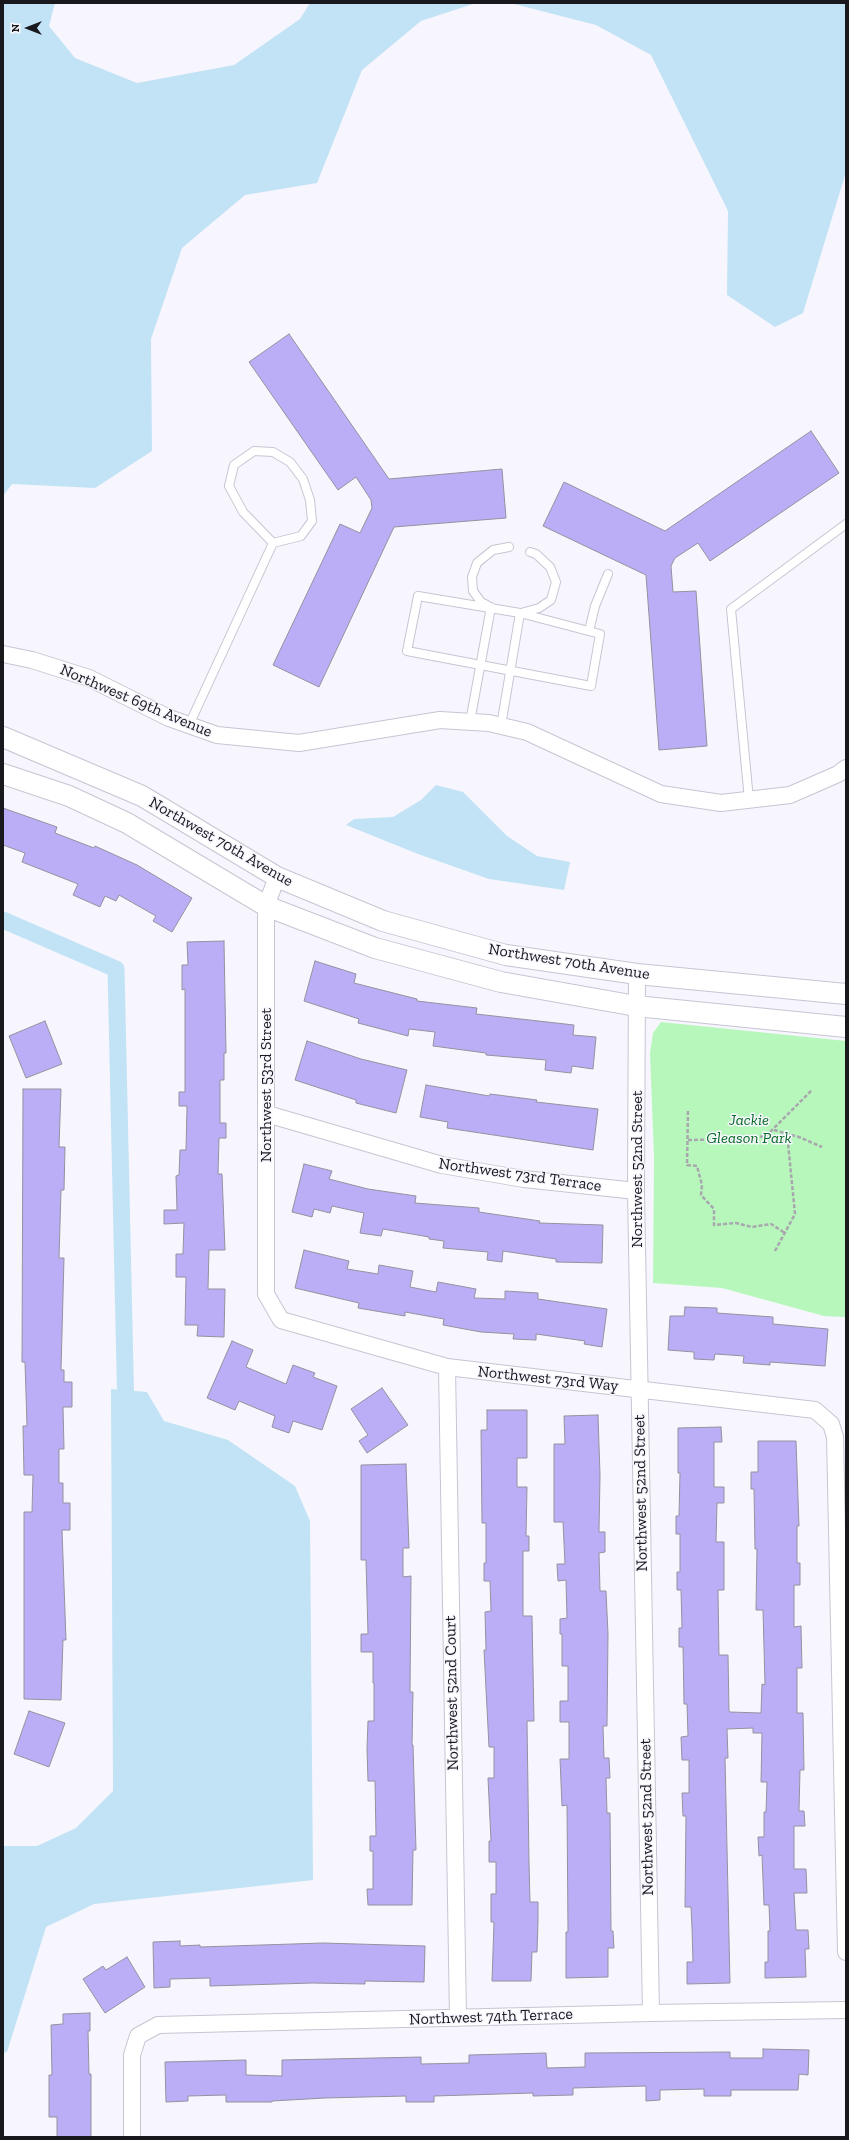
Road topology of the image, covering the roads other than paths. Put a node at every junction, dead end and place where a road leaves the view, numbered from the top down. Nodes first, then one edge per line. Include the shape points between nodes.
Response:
1 (846, 524) edge
2 (272, 543) junction
3 (510, 547) dead end
4 (530, 552) dead end
5 (608, 574) dead end
6 (491, 607) junction
7 (520, 613) junction
8 (589, 632) junction
9 (3, 654) edge
10 (481, 664) junction
11 (510, 672) junction
12 (470, 722) junction
13 (189, 725) junction
14 (501, 726) junction
15 (3, 737) edge
16 (846, 768) edge
17 (90, 773) junction
18 (3, 774) edge
19 (749, 800) junction
20 (79, 801) junction
21 (277, 878) junction
22 (266, 906) junction
23 (637, 974) junction
24 (846, 994) edge
25 (636, 1006) junction
26 (846, 1027) edge
27 (267, 1114) junction
28 (636, 1190) junction
29 (266, 1294) joint
30 (447, 1368) junction
31 (639, 1389) junction
32 (846, 1952) edge
33 (846, 2010) edge
34 (651, 2013) junction
35 (458, 2018) junction
36 (132, 2137) edge

1 - 19 lane via 731,609
2 - 2 lane via 243,512 229,486 234,465 254,451 272,452 290,462 303,479 310,500 312,521 301,536
2 - 13 lane
3 - 6 lane via 493,550 477,563 472,577 473,591 481,602
4 - 7 lane via 550,567 556,582 551,600 539,608
5 - 8 lane via 595,606
6 - 7 lane
6 - 10 lane
6 - 10 lane via 418,596 407,651
7 - 8 lane
7 - 11 lane
8 - 11 lane via 600,634 591,686
9 - 13 street, Northwest 69th Avenue via 32,660 89,678 169,718
10 - 11 lane
10 - 12 lane
11 - 14 lane
12 - 13 street, Northwest 69th Avenue via 440,720 299,743 218,735
12 - 14 street, Northwest 69th Avenue
14 - 19 street, Northwest 69th Avenue via 527,732 661,794 721,803
15 - 17 street, Northwest 70th Avenue
16 - 19 street, Northwest 69th Avenue via 790,795
17 - 20 street
17 - 21 street, Northwest 70th Avenue via 142,796
18 - 20 street, Northwest 70th Avenue
20 - 22 street, Northwest 70th Avenue via 127,823
21 - 22 street, Northwest 53rd Street
21 - 23 street, Northwest 70th Avenue via 383,922 506,955
22 - 25 street, Northwest 70th Avenue via 376,948 501,982
22 - 27 street, Northwest 53rd Street
23 - 24 street, Northwest 70th Avenue
23 - 25 street, Northwest 52nd Street
25 - 26 street, Northwest 70th Avenue
25 - 28 street, Northwest 52nd Street
27 - 28 street, Northwest 73rd Terrace via 442,1165 524,1179
27 - 29 street, Northwest 53rd Street
28 - 31 street, Northwest 52nd Street
29 - 30 street, Northwest 73rd Way via 281,1320
30 - 31 street, Northwest 73rd Way
30 - 35 street, Northwest 52nd Court
31 - 32 street, Northwest 73rd Way via 815,1410 831,1424 835,1437
31 - 34 street, Northwest 52nd Street
33 - 34 street, Northwest 74th Terrace
34 - 35 street, Northwest 74th Terrace
35 - 36 street, Northwest 74th Terrace via 158,2025 138,2036 132,2055

